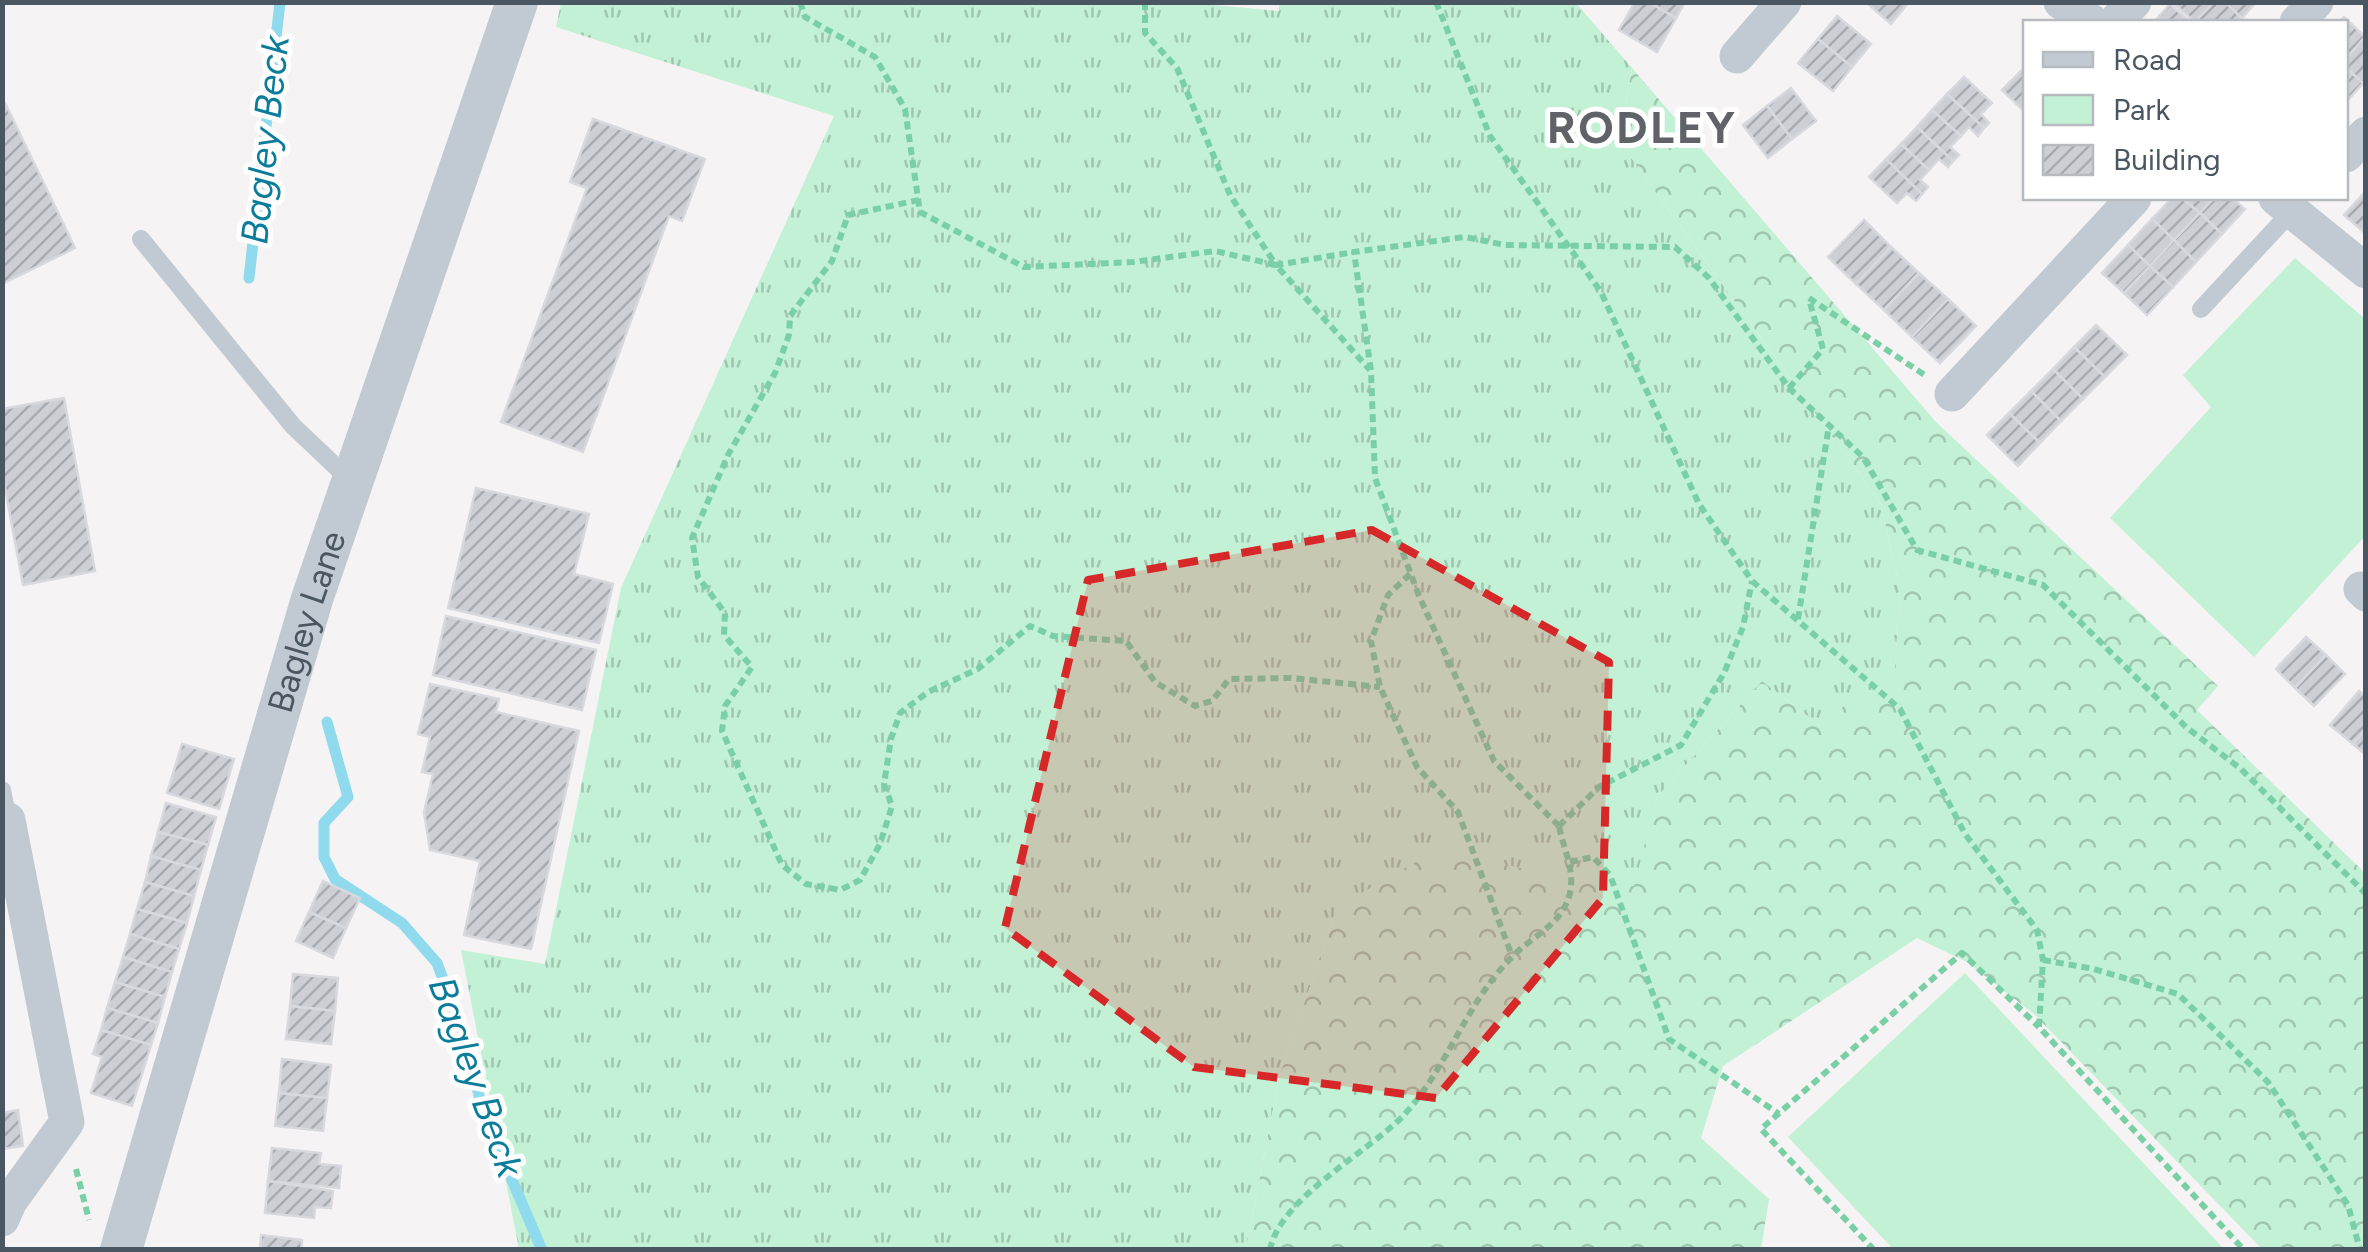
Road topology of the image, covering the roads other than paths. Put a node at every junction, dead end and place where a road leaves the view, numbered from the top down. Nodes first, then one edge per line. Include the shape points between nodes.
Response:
1 (517, 2) edge
2 (1784, 2) edge
3 (2061, 2) edge
4 (2089, 20) edge
5 (1737, 56) dead end
6 (2366, 134) edge
7 (2348, 153) edge
8 (2132, 200) edge
9 (2291, 202) edge
10 (141, 239) dead end
11 (2366, 270) edge
12 (2201, 309) dead end
13 (1952, 394) road end
14 (353, 482) junction
15 (5, 805) edge
16 (2, 1219) edge
17 (108, 1242) edge

1 - 14 street, Bagley Lane
2 - 5 street
3 - 4 street
6 - 7 street
8 - 13 street
9 - 11 street
9 - 12 lane
10 - 14 lane via 292,426
14 - 17 street, Bagley Lane
15 - 16 street via 67,1122

